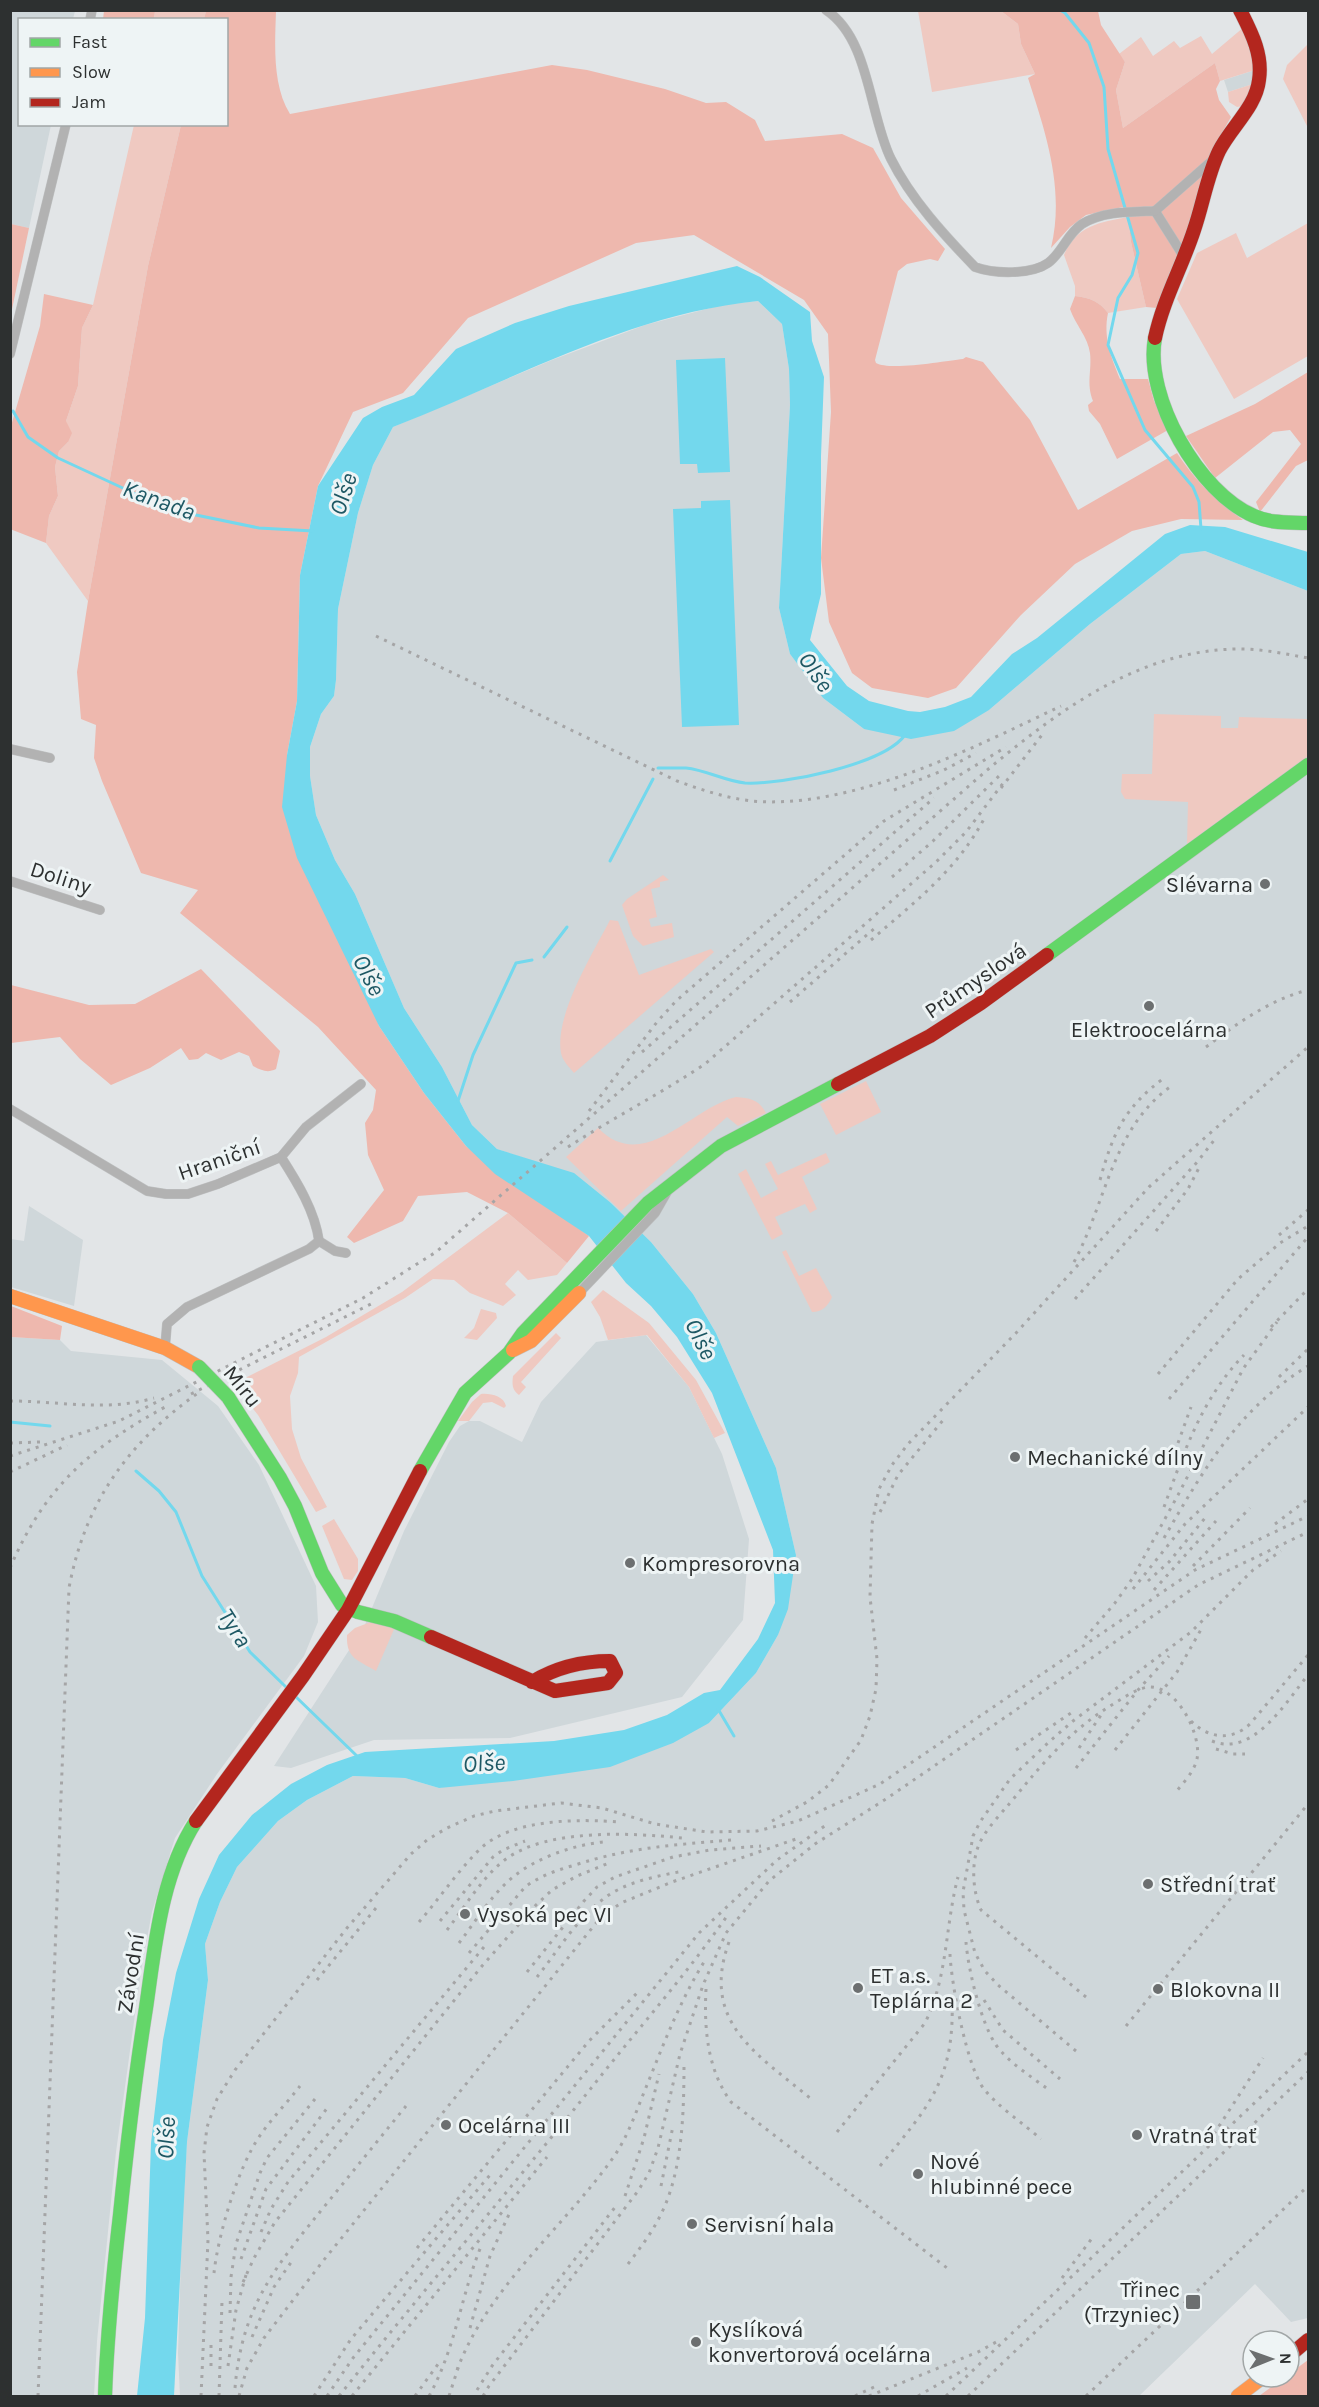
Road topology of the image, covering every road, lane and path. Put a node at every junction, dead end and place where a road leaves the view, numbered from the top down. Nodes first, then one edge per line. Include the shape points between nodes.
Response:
1 (826, 10) edge
2 (1240, 10) edge
3 (66, 126) edge
4 (1216, 158) junction
5 (1155, 211) junction
6 (1184, 257) junction
7 (10, 354) edge
8 (1308, 523) edge
9 (10, 749) edge
10 (50, 758) dead end
11 (1308, 765) edge
12 (10, 881) edge
13 (100, 910) dead end
14 (361, 1084) dead end
15 (10, 1109) edge
16 (282, 1157) junction
17 (319, 1241) junction
18 (346, 1253) dead end
19 (10, 1296) edge
20 (165, 1348) junction
21 (509, 1353) joint
22 (348, 1610) junction
23 (532, 1682) junction
24 (105, 2397) edge

1 - 5 street via 840,22 857,50 886,146 900,177 975,267 996,271 1041,266 1082,224 1118,213
2 - 4 street via 1257,44 1258,87
3 - 7 street
4 - 5 street
4 - 6 street
5 - 6 street
6 - 8 street via 1158,327 1153,361 1171,422 1197,470 1238,508 1270,521
9 - 10 street
11 - 21 street, Průmyslová via 981,1003 930,1036 721,1146 688,1170 574,1289 523,1333
12 - 13 street, Doliny
14 - 16 street, Hraniční via 306,1127
15 - 16 street, Hraniční via 147,1191 188,1194
16 - 17 street via 317,1228
17 - 18 street
17 - 20 street via 187,1307 167,1324
19 - 20 street, Míru
20 - 22 street, Míru, bridge via 200,1367 228,1397 263,1446 295,1506 334,1595
21 - 22 street, Závodní via 465,1393
22 - 23 street via 394,1621
22 - 24 street, Závodní via 208,1803 191,1829 170,1880 133,2088 108,2327
23 - 23 street via 555,1691 608,1683 616,1673 610,1661 599,1661 541,1675

